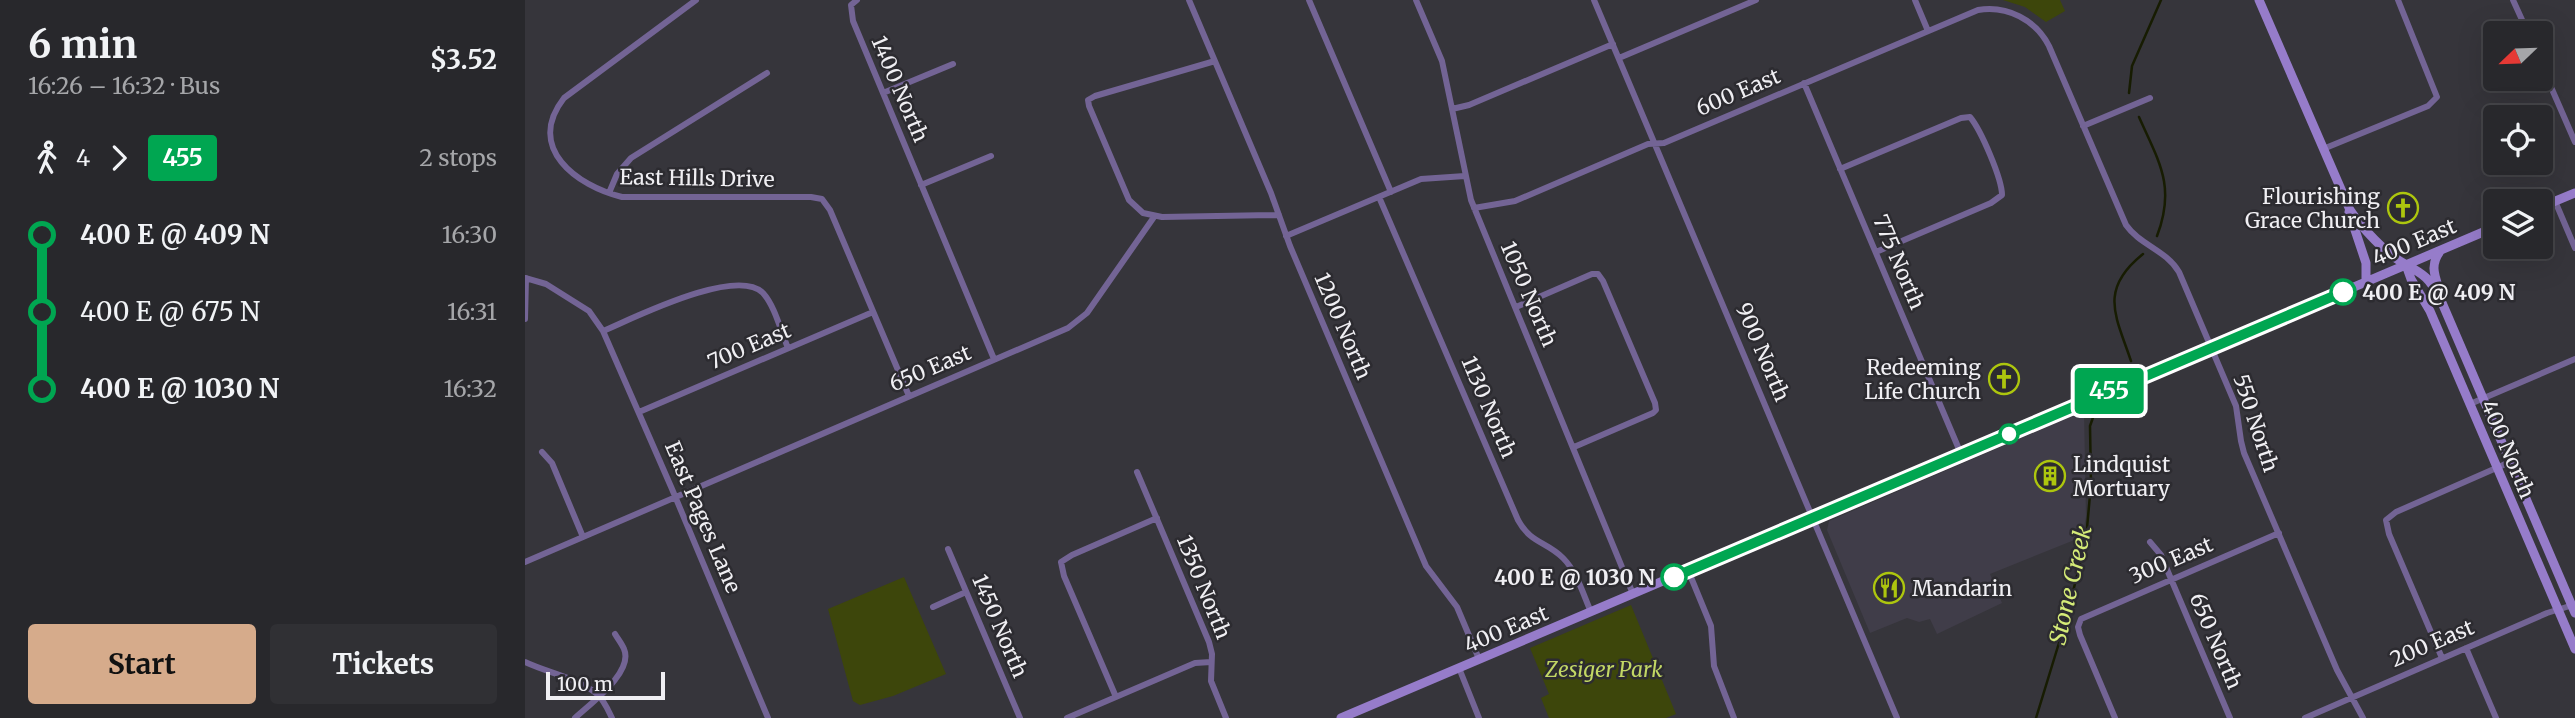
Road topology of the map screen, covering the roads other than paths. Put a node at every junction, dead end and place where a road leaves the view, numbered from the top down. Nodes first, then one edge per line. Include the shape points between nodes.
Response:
1 (696, 0) edge
2 (1189, 0) edge
3 (1309, 0) edge
4 (1416, 0) edge
5 (1594, 0) edge
6 (1756, 0) edge
7 (1915, 0) edge
8 (2259, 0) edge
9 (2398, 0) edge
10 (2513, 0) edge
11 (854, 3) edge
12 (2015, 14) joint
13 (2523, 21) edge
14 (1928, 31) junction
15 (1613, 44) junction
16 (1619, 58) junction
17 (1215, 61) junction
18 (953, 64) dead end
19 (767, 73) dead end
20 (1804, 83) junction
21 (2553, 91) edge
22 (883, 93) junction
23 (2150, 98) dead end
24 (1452, 109) junction
25 (2083, 126) junction
26 (2575, 142) edge
27 (1655, 143) junction
28 (2323, 149) junction
29 (991, 156) dead end
30 (1840, 169) junction
31 (1465, 176) junction
32 (921, 185) junction
33 (1391, 192) junction
34 (609, 193) junction
35 (2575, 193) edge
36 (1379, 197) junction
37 (2555, 201) joint
38 (2346, 203) junction
39 (1474, 208) junction
40 (1279, 215) junction
41 (1154, 217) junction
42 (2483, 232) edge
43 (1286, 236) junction
44 (2575, 248) edge
45 (2442, 249) junction
46 (1876, 252) junction
47 (2406, 265) junction
48 (526, 278) edge
49 (2367, 282) junction
50 (2443, 306) junction
51 (1516, 307) junction
52 (873, 312) junction
53 (525, 319) edge
54 (603, 331) junction
55 (788, 348) junction
56 (2211, 348) junction
57 (994, 359) junction
58 (2575, 359) edge
59 (909, 396) junction
60 (2483, 398) junction
61 (2470, 404) junction
62 (639, 412) junction
63 (1574, 447) junction
64 (542, 452) dead end
65 (1961, 454) junction
66 (2510, 462) junction
67 (2497, 468) junction
68 (1137, 472) dead end
69 (676, 497) junction
70 (1813, 517) junction
71 (1157, 519) junction
72 (2279, 533) junction
73 (583, 537) junction
74 (2150, 542) dead end
75 (948, 548) dead end
76 (525, 562) edge
77 (1688, 570) junction
78 (2171, 579) junction
79 (966, 592) junction
80 (1633, 594) junction
81 (933, 607) dead end
82 (2574, 607) edge
83 (2558, 610) junction
84 (1591, 612) junction
85 (615, 634) dead end
86 (2466, 648) junction
87 (2575, 649) edge
88 (2442, 658) junction
89 (1479, 659) junction
90 (525, 662) edge
91 (1211, 662) junction
92 (1459, 668) junction
93 (599, 696) junction
94 (2353, 696) junction
95 (1116, 697) junction
96 (575, 718) edge
97 (612, 718) edge
98 (768, 718) edge
99 (1020, 718) edge
100 (1066, 718) edge
101 (1226, 718) edge
102 (1341, 718) edge
103 (1479, 718) edge
104 (1734, 718) edge
105 (1897, 718) edge
106 (2115, 718) edge
107 (2230, 718) edge
108 (2305, 718) edge
109 (2363, 718) edge
110 (2496, 718) edge

1 - 34 street, East Hills Drive via 569,94 552,114 549,139 556,159 579,180
2 - 17 street, 1200 North
3 - 33 street
4 - 24 street, 1050 North via 1441,57
5 - 15 street, 900 North
6 - 16 street
7 - 14 street
8 - 28 main road, 400 North
9 - 28 street via 2437,97 2428,106
10 - 13 street
11 - 22 street, 1400 North via 853,21
12 - 14 street, 600 East via 1978,10
12 - 25 street, 550 North via 2043,35
14 - 20 street, 600 East
15 - 16 street, 900 North
15 - 24 street
16 - 27 street, 900 North
17 - 40 street, 1200 North
17 - 41 street via 1088,100 1129,200 1137,210
18 - 22 street
19 - 34 street via 626,163
20 - 27 street, 600 East
20 - 30 street, 775 North
21 - 26 street
22 - 32 street, 1400 North
23 - 25 street
24 - 31 street, 1050 North
25 - 56 street, 550 North via 2126,225 2175,266
27 - 39 street, 600 East via 1515,201
27 - 70 street, 900 North
28 - 38 main road, 400 North
29 - 32 street
30 - 46 street, 775 North
30 - 46 street via 1961,118 1970,117 1976,125 2002,195
31 - 33 street via 1426,178
31 - 39 street, 1050 North
32 - 57 street, 1400 North
33 - 36 street
34 - 52 street, East Hills Drive via 637,198 822,199
35 - 37 main road
36 - 43 street
36 - 84 street, 1130 North via 1518,520 1533,540 1566,561
37 - 44 street
38 - 47 main road, 400 North via 2367,231
38 - 49 main road via 2366,263
39 - 51 street, 1050 North
40 - 41 street
40 - 43 street, 1200 North
41 - 57 street, 650 East via 1078,321
42 - 45 main road, 400 East
43 - 89 street, 1200 North via 1426,566 1457,607
45 - 47 main road, 400 East
45 - 50 main road via 2433,271
46 - 65 street, 775 North
47 - 49 main road, 400 East
47 - 50 main road, 400 North via 2423,274
47 - 61 main road, 400 North
48 - 53 street
48 - 54 street, East Pages Lane via 546,284 589,311
49 - 56 main road, 400 East
50 - 60 main road, 400 North
51 - 63 street, 1050 North
51 - 63 street via 1598,274 1640,366 1655,403 1651,415
52 - 55 street, 700 East
52 - 59 street, East Hills Drive
54 - 55 street via 689,294 752,287 766,297
54 - 62 street, East Pages Lane
55 - 62 street, 700 East
56 - 65 main road, 400 East
56 - 72 street, 550 North via 2237,406 2244,453
57 - 59 street, 650 East
58 - 60 street
59 - 69 street, 650 East
60 - 61 street
60 - 66 main road, 400 North
61 - 67 main road, 400 North
62 - 69 street, East Pages Lane
63 - 80 street, 1050 North
64 - 73 street via 552,463
65 - 70 main road, 400 East
66 - 67 street
66 - 82 main road, 400 North
67 - 83 main road, 400 North
67 - 88 street via 2386,520
68 - 71 street, 1350 North
69 - 73 street, 650 East
69 - 98 street, East Pages Lane
70 - 77 main road, 400 East
70 - 105 street, 900 North
71 - 91 street, 1350 North via 1209,642
71 - 95 street via 1061,562
72 - 78 street, 300 East
72 - 94 street, 550 North via 2337,670
73 - 76 street, 650 East
74 - 78 street, 650 North
75 - 79 street, 1450 North
77 - 80 main road, 400 East
77 - 104 street via 1711,626 1714,666
78 - 106 street, 300 East via 2087,615 2079,623
78 - 107 street, 650 North
79 - 81 street
79 - 99 street, 1450 North
80 - 84 main road, 400 East
82 - 83 street, 200 East
83 - 86 street, 200 East
83 - 87 main road, 400 North
84 - 89 main road, 400 East
85 - 93 street via 625,650 625,666
86 - 88 street, 200 East
86 - 110 street
88 - 94 street, 200 East
89 - 92 main road, 400 East
90 - 93 street via 580,683
91 - 95 street via 1195,663
91 - 101 street, 1350 North via 1211,681
92 - 102 main road, 400 East
92 - 103 street
93 - 96 street
93 - 97 street
94 - 108 street, 200 East
94 - 109 street, 550 North
95 - 100 street

